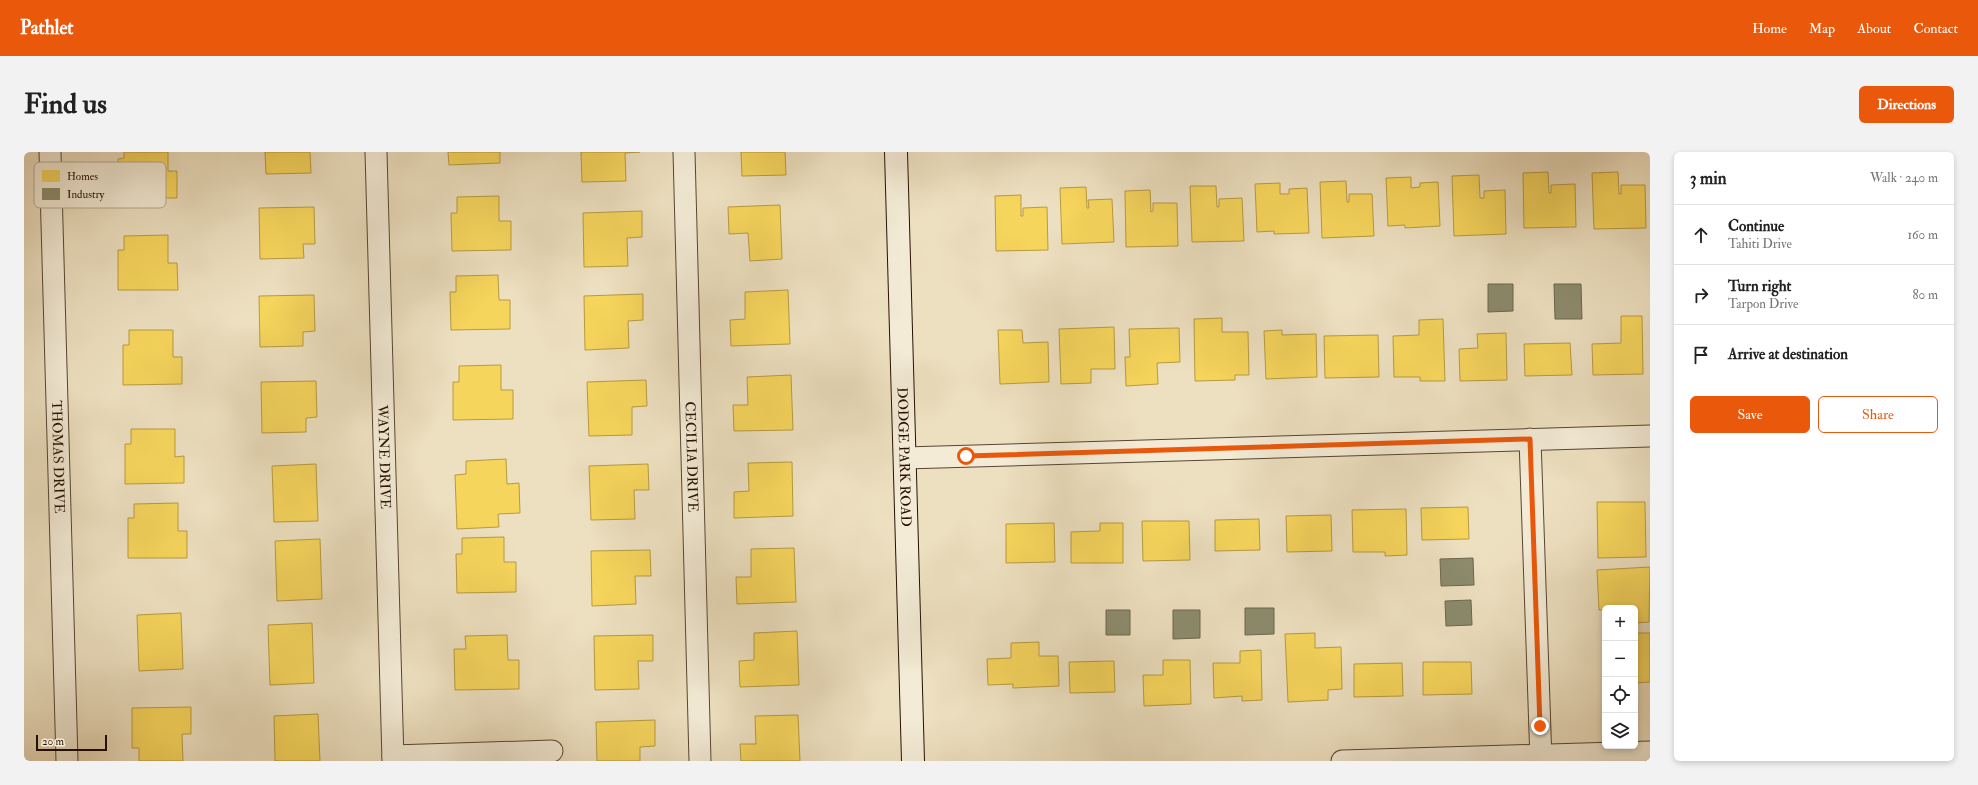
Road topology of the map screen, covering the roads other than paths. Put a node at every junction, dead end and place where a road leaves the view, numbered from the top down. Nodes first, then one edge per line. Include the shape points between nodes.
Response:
1 (50, 152) edge
2 (376, 152) edge
3 (684, 152) edge
4 (896, 152) edge
5 (50, 162) edge
6 (52, 208) edge
7 (1650, 436) edge
8 (1530, 439) junction
9 (905, 458) junction
10 (552, 751) dead end
11 (1650, 752) edge
12 (393, 758) edge
13 (1541, 758) edge
14 (67, 761) edge
15 (700, 761) edge
16 (913, 761) edge
17 (1342, 761) edge

1 - 5 street, THOMAS DRIVE
2 - 12 street, WAYNE DRIVE
3 - 15 street, CECILIA DRIVE
4 - 9 street, DODGE PARK ROAD
6 - 14 street, THOMAS DRIVE
7 - 8 street
8 - 9 street
8 - 13 street
9 - 16 street, DODGE PARK ROAD
10 - 12 street
11 - 13 street
13 - 17 street

